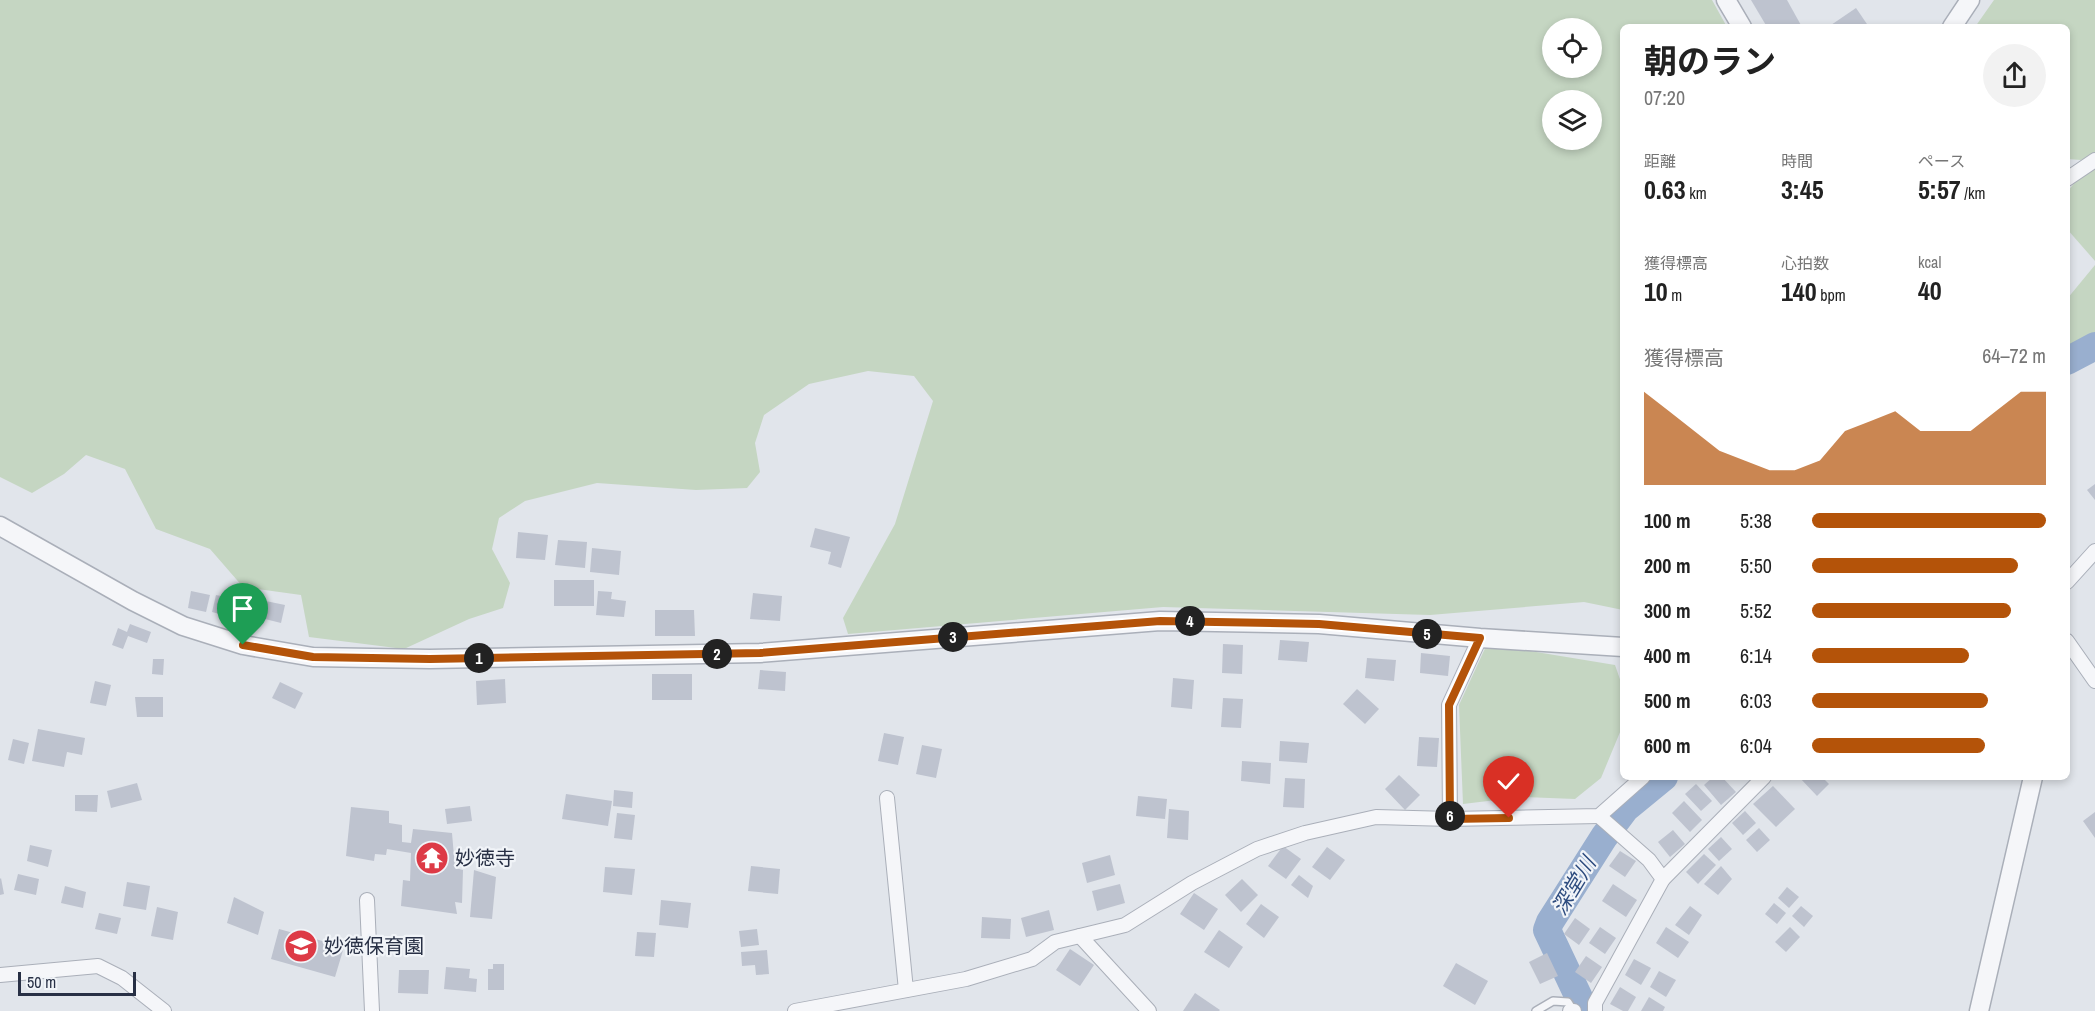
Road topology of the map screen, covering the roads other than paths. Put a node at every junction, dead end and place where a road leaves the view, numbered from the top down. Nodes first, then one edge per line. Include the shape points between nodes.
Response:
1 (1726, 0) edge
2 (1970, 0) edge
3 (1740, 24) edge
4 (1954, 24) edge
5 (2095, 160) edge
6 (2070, 177) edge
7 (0, 526) edge
8 (2095, 551) edge
9 (2070, 579) edge
10 (1480, 638) junction
11 (2070, 645) edge
12 (1620, 647) edge
13 (2095, 681) edge
14 (1639, 780) edge
15 (1761, 780) edge
16 (2032, 780) edge
17 (887, 798) dead end
18 (1599, 816) junction
19 (1450, 819) junction
20 (1663, 879) junction
21 (367, 900) dead end
22 (1080, 936) junction
23 (0, 975) edge
24 (906, 990) junction
25 (164, 1011) edge
26 (372, 1011) edge
27 (795, 1011) edge
28 (1149, 1011) edge
29 (1536, 1011) edge
30 (1572, 1011) edge
31 (1595, 1011) edge
32 (1979, 1011) edge

1 - 3 street
2 - 4 street
5 - 6 street
7 - 10 street via 183,626 243,645 313,657 430,659 760,653 1160,621 1319,624
8 - 9 street
10 - 12 street
10 - 19 street via 1449,705
11 - 13 street
14 - 18 street
15 - 20 street
16 - 32 street
17 - 24 street
18 - 19 street
18 - 20 street via 1649,860
19 - 22 street via 1376,817 1305,833 1257,849 1125,925
20 - 31 street via 1595,1003
21 - 26 street
22 - 24 street via 1055,942 1032,959 966,979
22 - 28 street
23 - 25 street via 98,966 122,978
24 - 27 street
29 - 30 lane via 1553,1001 1568,1002

